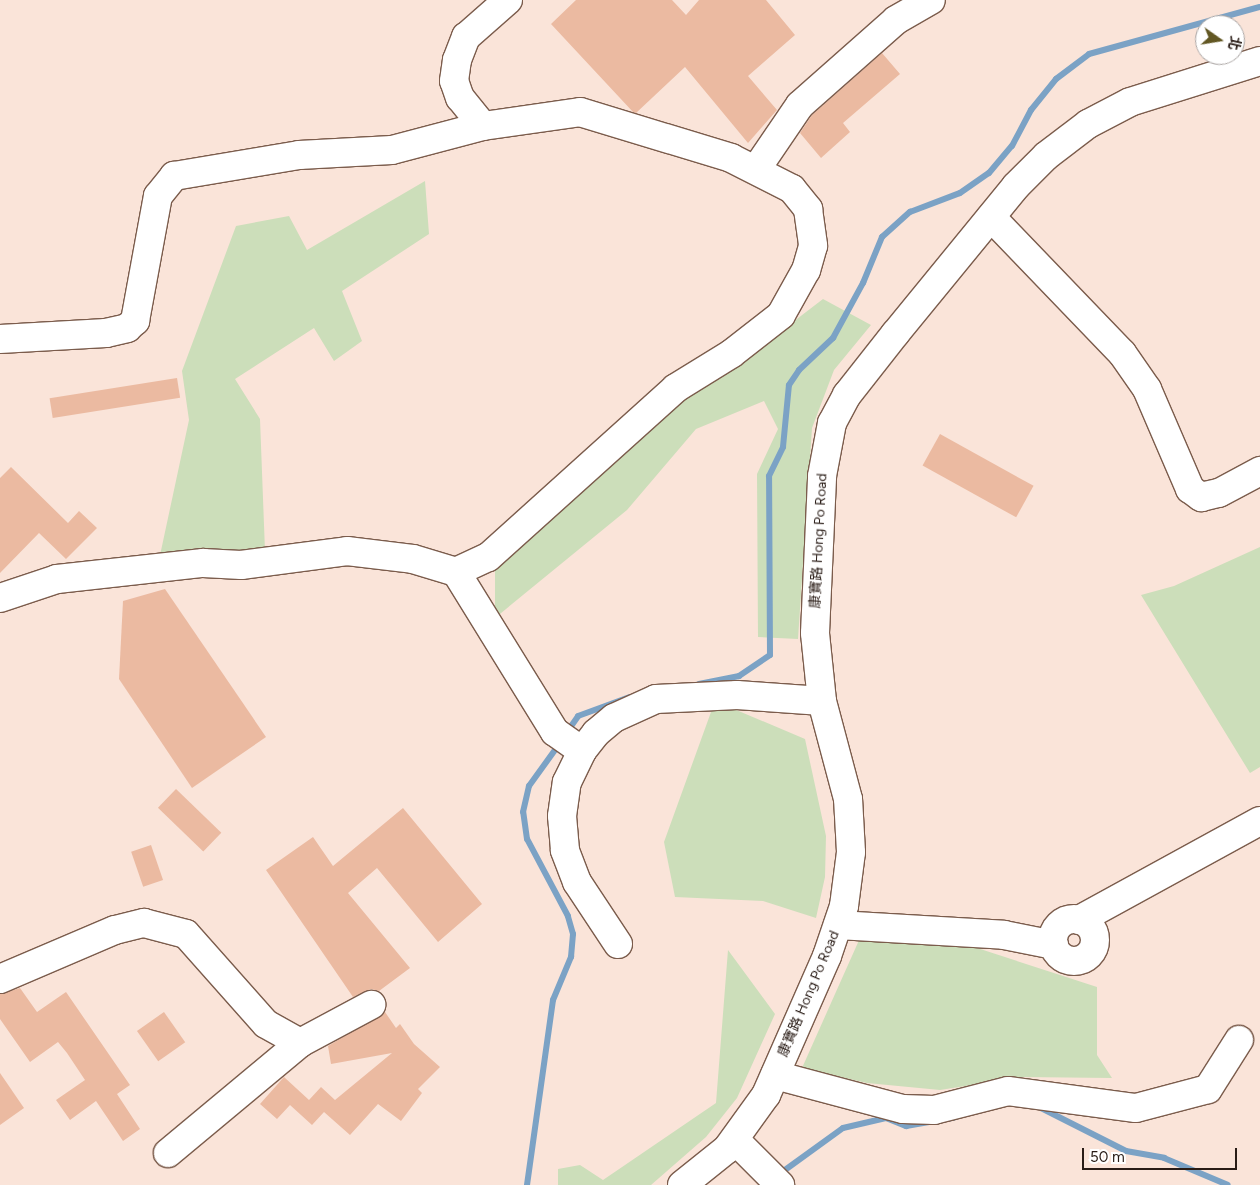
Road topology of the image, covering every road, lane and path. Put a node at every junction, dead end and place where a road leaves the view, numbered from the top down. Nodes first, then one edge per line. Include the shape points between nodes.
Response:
1 (508, 0) edge
2 (931, 0) edge
3 (1260, 61) edge
4 (484, 126) junction
5 (757, 168) junction
6 (991, 217) junction
7 (0, 338) edge
8 (1260, 471) edge
9 (456, 572) junction
10 (0, 598) edge
11 (822, 701) junction
12 (582, 751) junction
13 (1260, 821) edge
14 (838, 925) junction
15 (618, 944) dead end
16 (0, 979) edge
17 (371, 1004) dead end
18 (1239, 1040) dead end
19 (300, 1043) junction
20 (775, 1075) junction
21 (735, 1140) junction
22 (168, 1153) dead end
23 (682, 1185) edge
24 (780, 1185) edge

1 - 4 street via 466,37 456,60 454,81 460,98
2 - 5 street via 896,20 800,105
3 - 6 street, 康寶路 Hong Po Road via 1146,96 1088,124 1030,171
4 - 5 street via 580,112 596,114
4 - 7 street via 392,150 299,155 174,176 158,196 135,321 131,325 106,333
5 - 9 street via 792,189 808,210 812,223 812,246 806,270 781,315 731,354 676,388 488,557
6 - 8 street via 1122,353 1147,389 1190,489 1201,497 1219,493
6 - 11 street, 康寶路 Hong Po Road via 847,395 832,423 822,476 814,633
9 - 10 street via 381,553 314,553 278,561 203,563 57,580
9 - 12 street via 555,732
11 - 12 street via 737,695 656,698 614,718
11 - 14 street, 康寶路 Hong Po Road via 843,773 850,826 848,879
12 - 15 street via 566,790 562,816 565,850 577,882
13 - 14 street via 1079,920 1090,927 1094,940 1086,957 1066,960 1054,945 1004,935
14 - 20 street, 康寶路 Hong Po Road
16 - 19 street via 129,925 173,928 197,945 266,1024
17 - 19 street
18 - 20 street via 1208,1089 1136,1108 1015,1091 934,1110 903,1109
19 - 22 street
20 - 21 street, 康寶路 Hong Po Road
21 - 23 street, 康寶路 Hong Po Road
21 - 24 street

